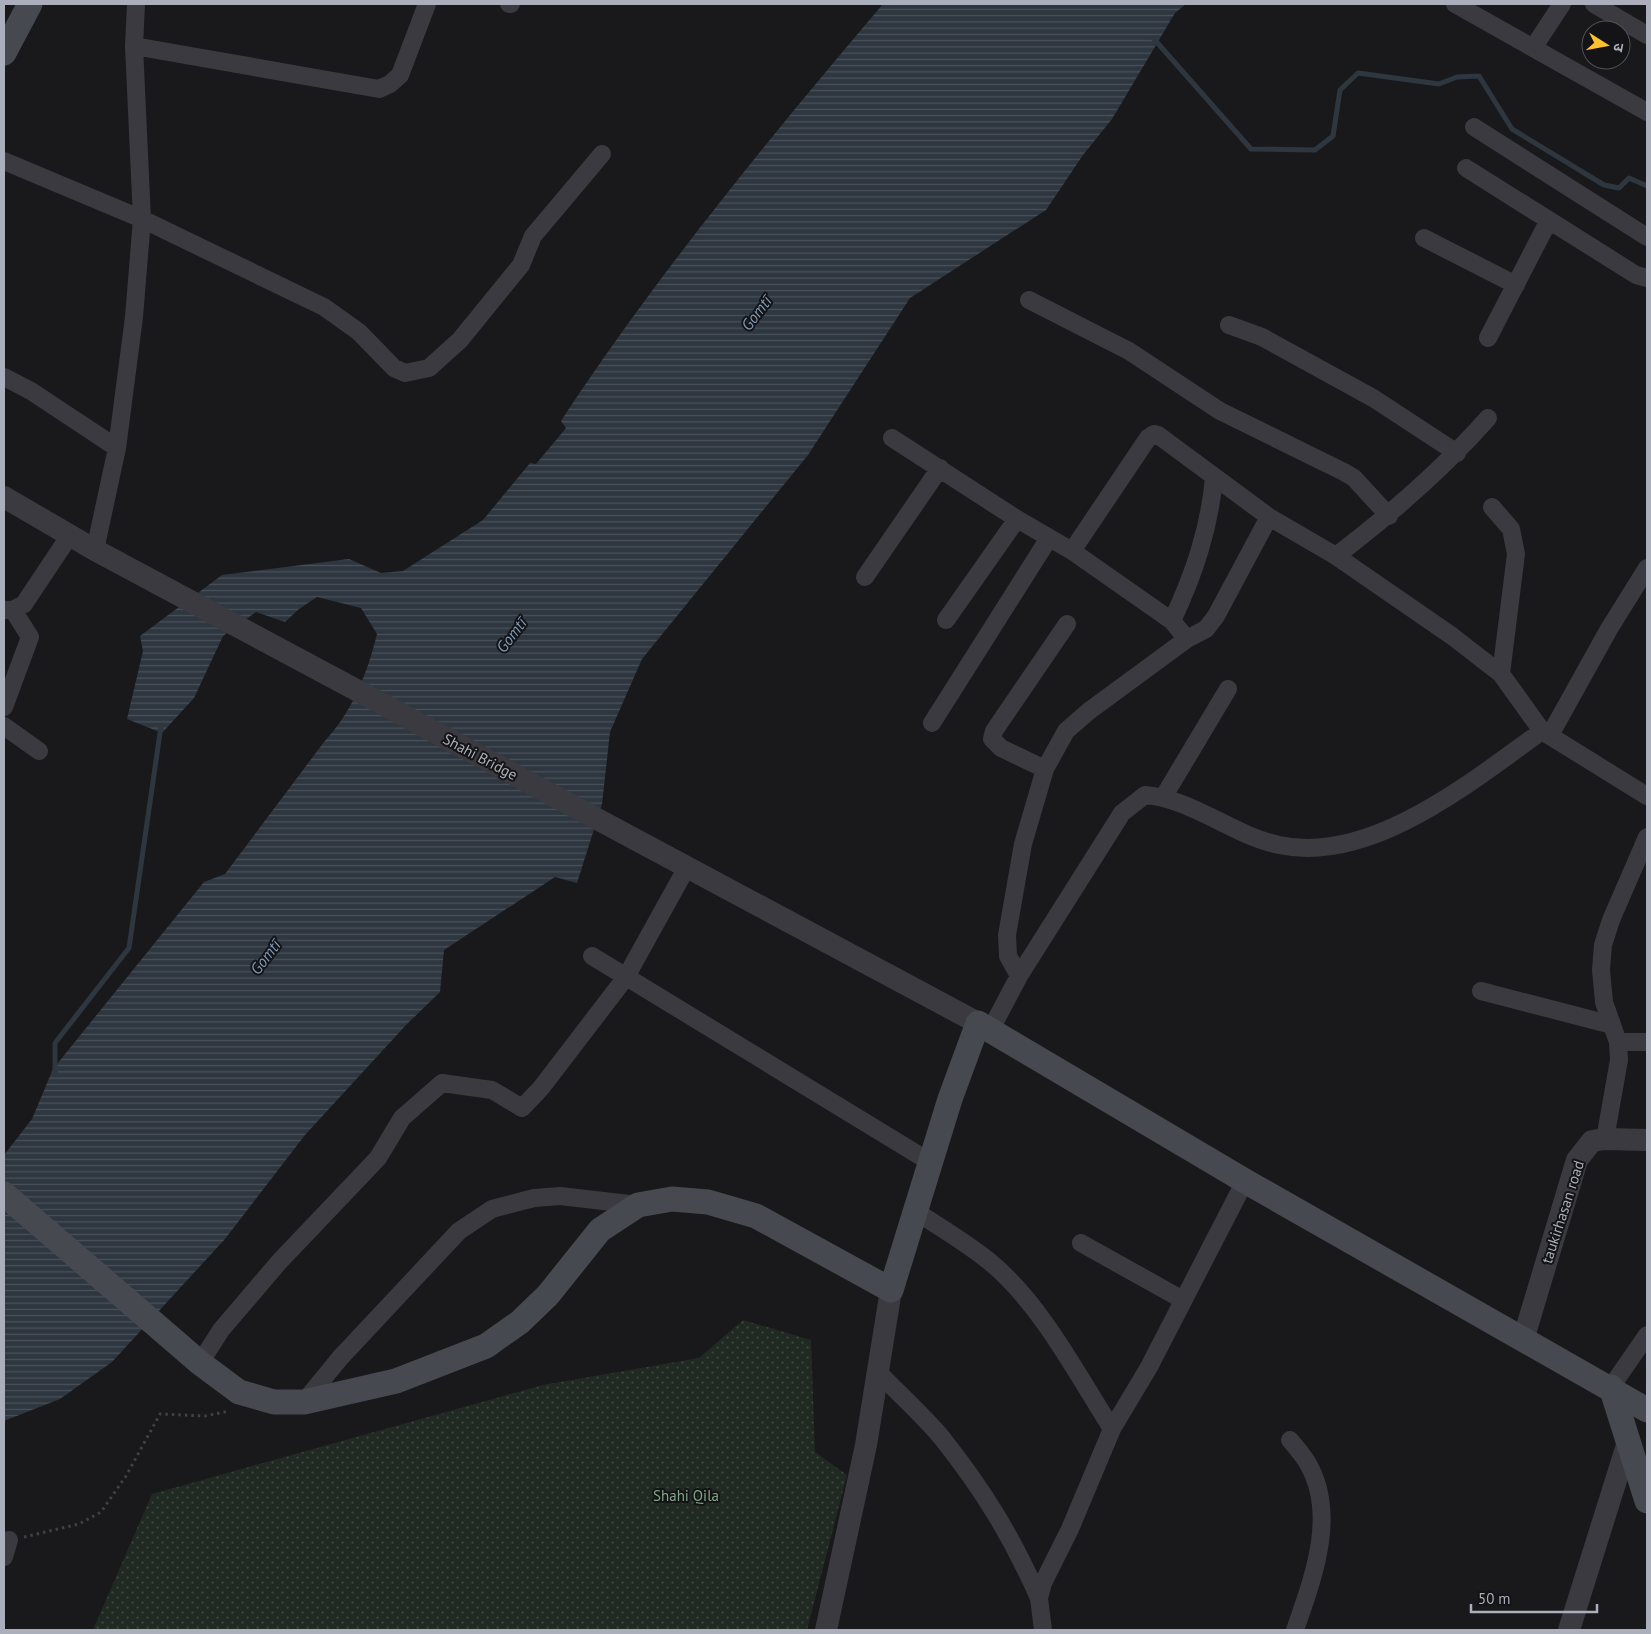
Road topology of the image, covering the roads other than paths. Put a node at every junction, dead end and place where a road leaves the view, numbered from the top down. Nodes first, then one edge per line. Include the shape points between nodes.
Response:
1 (30, 4) edge
2 (136, 4) edge
3 (427, 4) edge
4 (1455, 4) edge
5 (1562, 4) edge
6 (1594, 4) edge
7 (1647, 36) edge
8 (134, 46) junction
9 (1533, 48) junction
10 (4, 53) edge
11 (1647, 112) edge
12 (1474, 127) dead end
13 (602, 154) dead end
14 (4, 161) edge
15 (1466, 168) dead end
16 (142, 219) junction
17 (1549, 220) junction
18 (1647, 237) edge
19 (1424, 238) dead end
20 (1647, 278) edge
21 (1516, 285) junction
22 (1029, 300) dead end
23 (1230, 325) dead end
24 (1488, 338) dead end
25 (4, 377) edge
26 (1488, 418) dead end
27 (892, 438) dead end
28 (117, 448) junction
29 (1457, 453) junction
30 (940, 468) junction
31 (1214, 478) junction
32 (4, 497) edge
33 (1492, 507) dead end
34 (1389, 516) junction
35 (1269, 517) junction
36 (1016, 519) junction
37 (70, 535) junction
38 (1049, 538) junction
39 (95, 550) junction
40 (1072, 551) junction
41 (1336, 556) junction
42 (1647, 568) edge
43 (865, 577) dead end
44 (8, 610) edge
45 (946, 620) dead end
46 (1172, 621) junction
47 (1067, 624) dead end
48 (1187, 640) junction
49 (1501, 674) junction
50 (1228, 689) dead end
51 (4, 707) edge
52 (932, 724) dead end
53 (4, 726) edge
54 (1546, 733) junction
55 (39, 750) dead end
56 (1045, 769) junction
57 (1164, 796) junction
58 (1647, 796) edge
59 (1647, 837) edge
60 (687, 868) junction
61 (592, 956) dead end
62 (1019, 976) junction
63 (626, 977) junction
64 (1480, 991) dead end
65 (984, 1027) junction
66 (1615, 1033) junction
67 (1647, 1042) edge
68 (1605, 1139) junction
69 (1647, 1140) edge
70 (930, 1162) junction
71 (1245, 1182) junction
72 (4, 1194) edge
73 (638, 1205) junction
74 (914, 1210) junction
75 (1080, 1243) dead end
76 (891, 1290) junction
77 (1183, 1300) junction
78 (1647, 1335) edge
79 (1524, 1340) junction
80 (200, 1362) junction
81 (878, 1372) junction
82 (1611, 1387) junction
83 (304, 1402) junction
84 (1647, 1410) edge
85 (1112, 1429) junction
86 (1290, 1440) dead end
87 (1628, 1442) junction
88 (1647, 1501) edge
89 (9, 1540) road end
90 (4, 1557) edge
91 (1039, 1598) junction
92 (826, 1630) edge
93 (1044, 1630) edge
94 (1296, 1630) edge
95 (1569, 1630) edge

1 - 10 main road
2 - 8 street
3 - 8 street via 400,75 379,88
4 - 9 street
5 - 9 street
6 - 7 street
8 - 16 street
9 - 11 street
12 - 18 street
13 - 16 street via 533,236 521,265 460,340 429,368 416,372 405,373 394,368 359,332 324,307
14 - 16 street
15 - 17 street
16 - 28 street via 134,317
17 - 20 street via 1636,276
17 - 21 street
19 - 21 street
21 - 24 street
22 - 34 street via 1128,351 1220,411 1354,478
23 - 29 street via 1262,337 1373,398
25 - 28 street via 31,391
26 - 29 street
27 - 30 street
28 - 39 street
29 - 34 street
30 - 36 street
30 - 43 street
31 - 35 street
31 - 40 street via 1154,434 1148,438
31 - 46 street via 1211,514 1189,584
32 - 37 street, Shahi Bridge
33 - 49 street via 1511,529 1516,554
34 - 41 street
35 - 41 street
35 - 48 street via 1216,616 1206,629
36 - 38 street
36 - 45 street
37 - 39 street, Shahi Bridge
37 - 44 street via 24,604
38 - 40 street
38 - 52 street
39 - 60 street, Shahi Bridge
40 - 46 street
41 - 49 street
42 - 54 street
44 - 51 street via 30,637
46 - 48 street
47 - 56 street via 994,731 992,739 1001,748
48 - 56 street via 1089,710 1066,731
49 - 54 street
50 - 57 street
53 - 55 street
54 - 57 street via 1410,818 1363,839 1316,848 1279,845 1244,833
54 - 58 street
56 - 62 street via 1023,844 1006,935 1008,956
57 - 62 street via 1145,795 1122,813
59 - 66 street via 1603,945 1604,1002
60 - 63 street
60 - 65 street, Shahi Bridge
61 - 63 street
62 - 65 street
63 - 70 street
63 - 80 street via 522,1108 492,1090 442,1083 402,1118 378,1158 280,1262 221,1330
64 - 66 street
65 - 70 main road via 950,1099
65 - 71 main road
66 - 67 street
66 - 68 street via 1619,1060
68 - 69 street
68 - 79 street, taukirhasan road via 1592,1141 1577,1160
70 - 74 main road
71 - 77 street
71 - 79 main road
72 - 80 main road
73 - 76 main road via 672,1199 708,1202 756,1216
73 - 83 main road via 600,1230 548,1294 520,1322 486,1346 396,1381
73 - 83 street via 560,1196 534,1198 492,1209 459,1231 340,1358
74 - 76 main road
74 - 85 street via 990,1263 1023,1295
75 - 77 street
76 - 81 street
77 - 85 street via 1149,1367
78 - 82 street
79 - 82 main road
80 - 83 main road via 239,1392 274,1402
81 - 91 street via 941,1437 994,1509 1017,1548
81 - 92 street via 866,1445
82 - 84 main road
82 - 87 main road
85 - 91 street
86 - 94 street via 1307,1463 1322,1504 1314,1576
87 - 88 main road
87 - 95 street
89 - 90 street
91 - 93 street

